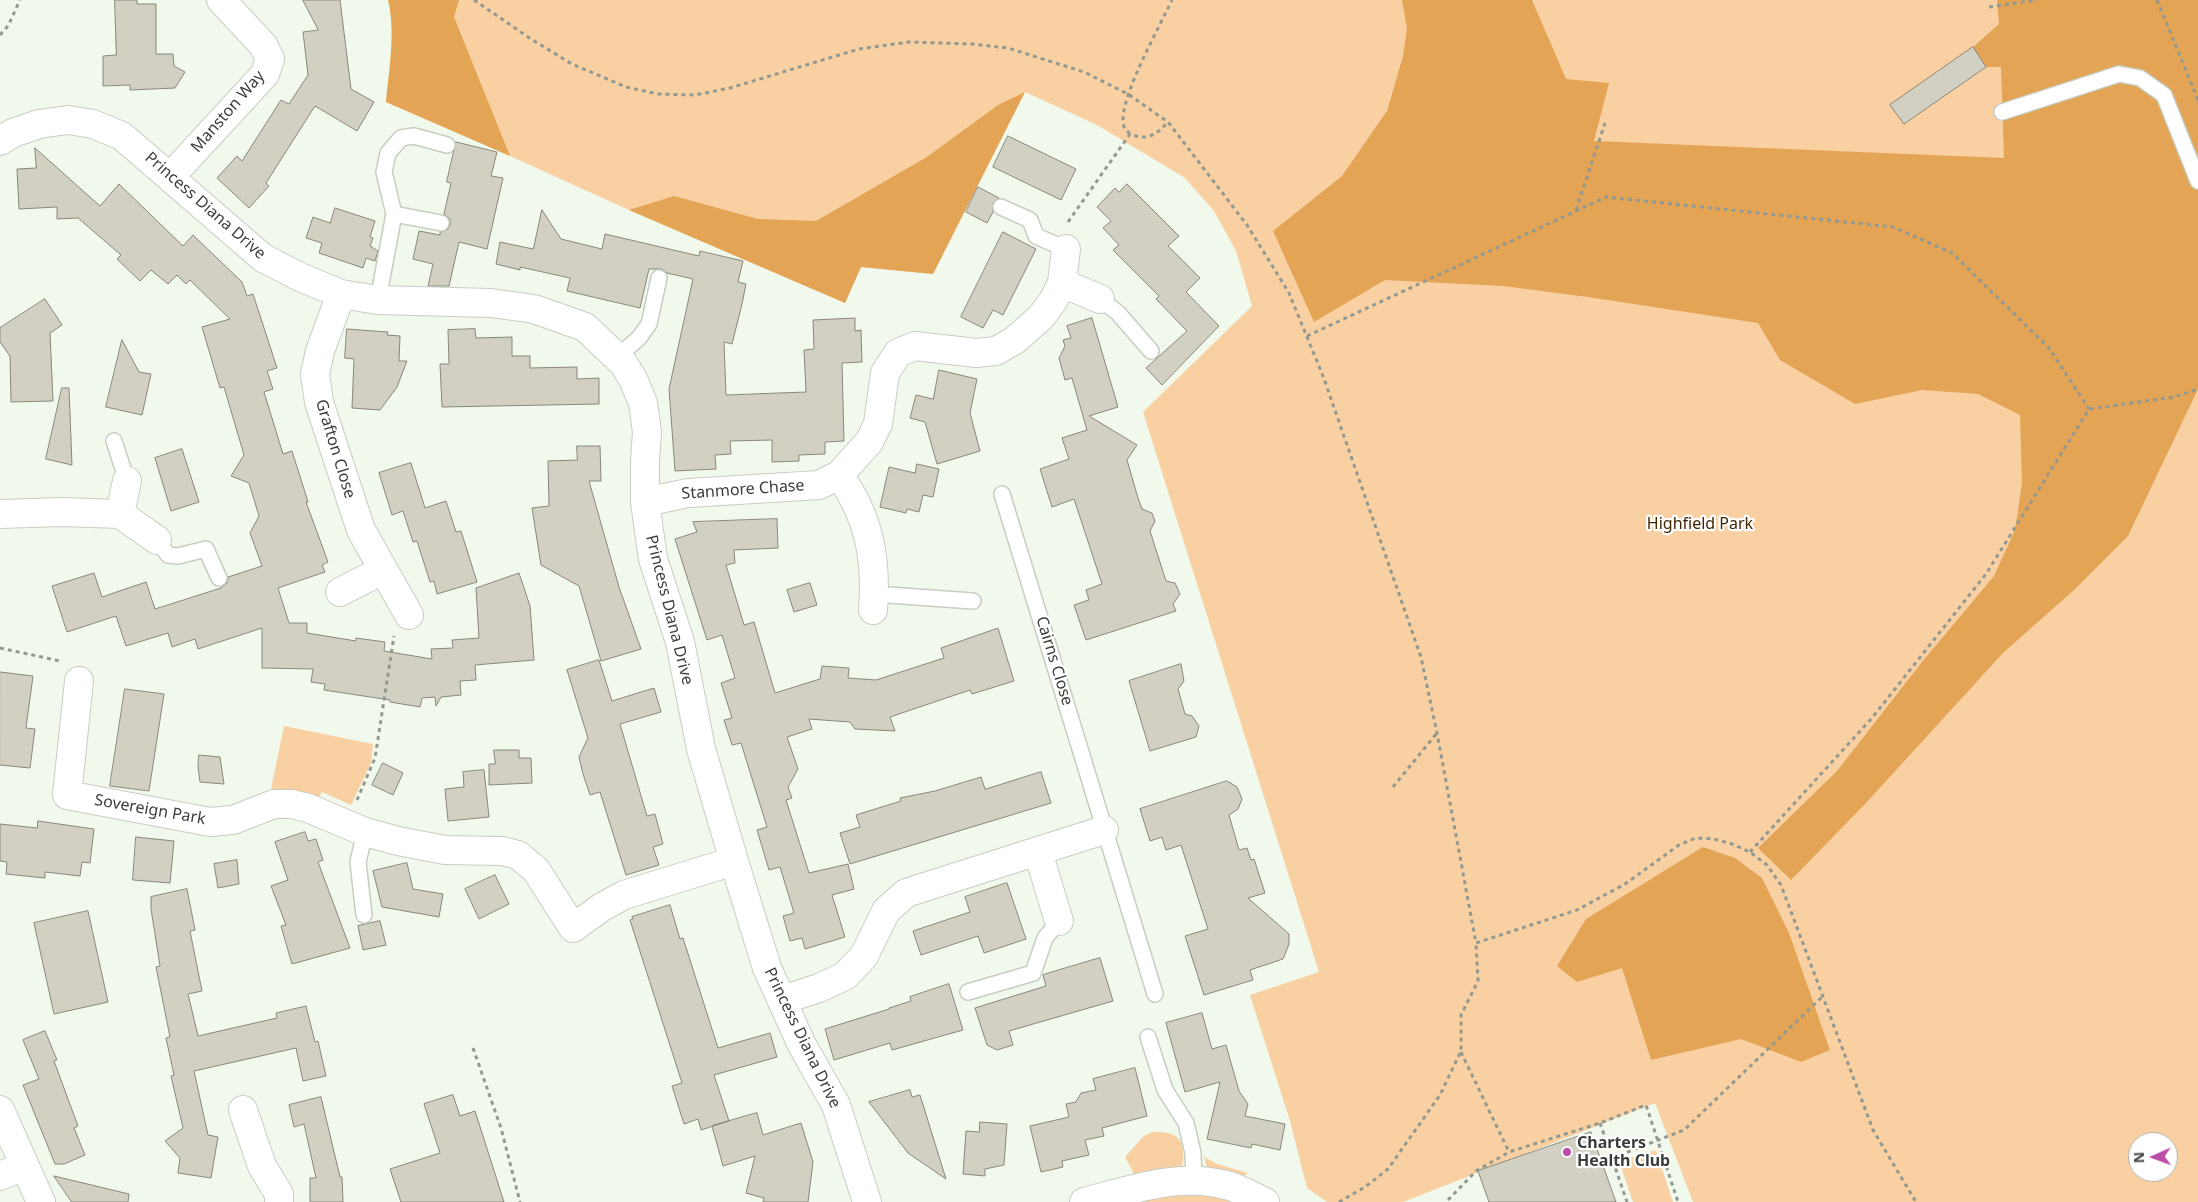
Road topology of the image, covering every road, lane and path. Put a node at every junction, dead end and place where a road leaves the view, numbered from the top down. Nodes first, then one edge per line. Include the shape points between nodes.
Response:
1 (20, 0) edge
2 (221, 0) edge
3 (474, 0) edge
4 (1172, 0) edge
5 (2037, 0) edge
6 (2157, 0) edge
7 (1989, 7) dead end
8 (0, 35) edge
9 (1128, 94) junction
10 (2198, 100) edge
11 (2002, 112) dead end
12 (1168, 122) junction
13 (1605, 123) dead end
14 (1130, 134) junction
15 (0, 141) edge
16 (447, 146) dead end
17 (171, 176) junction
18 (2198, 181) edge
19 (1001, 207) dead end
20 (1576, 211) junction
21 (394, 214) junction
22 (441, 223) dead end
23 (1066, 249) junction
24 (659, 278) dead end
25 (1062, 282) junction
26 (341, 294) junction
27 (1100, 299) joint
28 (378, 300) junction
29 (1307, 336) junction
30 (1151, 351) dead end
31 (617, 357) junction
32 (2198, 389) edge
33 (2089, 409) junction
34 (114, 441) dead end
35 (839, 475) junction
36 (126, 481) joint
37 (1002, 494) dead end
38 (645, 502) junction
39 (0, 514) edge
40 (120, 514) junction
41 (157, 540) joint
42 (383, 570) junction
43 (218, 578) dead end
44 (340, 592) dead end
45 (973, 601) dead end
46 (874, 602) joint
47 (409, 615) joint
48 (0, 648) edge
49 (79, 681) joint
50 (1437, 733) junction
51 (1393, 787) dead end
52 (356, 801) dead end
53 (1104, 830) junction
54 (365, 832) junction
55 (1038, 852) junction
56 (1750, 852) junction
57 (734, 860) junction
58 (364, 915) dead end
59 (1059, 921) joint
60 (1476, 943) junction
61 (968, 992) dead end
62 (1155, 994) dead end
63 (1823, 996) junction
64 (782, 1000) junction
65 (1148, 1038) dead end
66 (473, 1048) dead end
67 (1461, 1051) junction
68 (0, 1110) edge
69 (242, 1110) dead end
70 (1600, 1123) junction
71 (1658, 1141) junction
72 (1509, 1152) junction
73 (1612, 1158) junction
74 (24, 1166) junction
75 (0, 1176) edge
76 (1194, 1180) junction
77 (1448, 1200) dead end
78 (41, 1202) edge
79 (279, 1202) edge
80 (520, 1202) edge
81 (868, 1202) edge
82 (1084, 1202) edge
83 (1266, 1202) edge
84 (1339, 1202) edge
85 (1627, 1202) edge
86 (1678, 1202) edge
87 (1916, 1202) edge

1 - 8 path
2 - 17 street, Manston Way via 263,45 270,59 265,74
3 - 9 path via 572,64 626,87 658,94 695,95 730,88 859,49 909,42 1008,48 1084,72
4 - 9 path
5 - 7 path
6 - 10 path
9 - 12 path
9 - 14 path via 1123,120
11 - 18 lane via 2119,74 2140,78 2164,95
12 - 14 path via 1158,134 1148,138
12 - 29 path via 1247,225 1288,293
13 - 20 path
14 - 23 path via 1061,232
15 - 17 street, Princess Diana Drive via 39,124 68,120 93,124 122,136
16 - 21 lane via 414,136 401,138 388,153 384,172
17 - 26 street, Princess Diana Drive via 263,258
19 - 23 lane via 1030,220 1036,236
20 - 29 path
20 - 33 path via 1606,197 1893,226 1952,252 2049,348
21 - 22 lane
21 - 28 lane
23 - 25 street, Stanmore Chase
24 - 31 lane via 649,324 639,338
25 - 27 street
25 - 35 street, Stanmore Chase via 1041,317 1015,340 996,351 976,353 915,346 898,352 885,374 878,424 869,442
26 - 28 street, Princess Diana Drive
26 - 42 street, Grafton Close via 318,359 315,374 319,402 361,530
27 - 30 lane via 1118,312
28 - 31 street, Princess Diana Drive via 492,303 534,308 584,327
29 - 50 path via 1421,657
31 - 38 street, Princess Diana Drive via 633,379 643,403 647,432
32 - 33 path via 2174,397
33 - 56 path via 1986,574 1872,718
34 - 36 lane
35 - 38 street, Stanmore Chase via 819,485 688,493
35 - 46 street via 865,520 871,551
36 - 40 street
37 - 53 lane, Cairns Close
38 - 57 street, Princess Diana Drive via 653,559 680,642 701,749
39 - 40 street
40 - 41 street
41 - 43 lane via 168,555 178,556 206,549
42 - 44 street
42 - 47 street, Grafton Close
45 - 46 lane
47 - 52 path via 394,632 375,758
48 - 49 path via 66,662
49 - 54 street, Sovereign Park via 68,795 210,822 233,820 274,804 291,804
50 - 51 path
50 - 60 path
53 - 55 street
53 - 62 lane, Cairns Close
54 - 57 street, Sovereign Park via 445,850 502,851 518,855 536,870 574,928 624,895
54 - 58 lane via 358,862
55 - 59 street
55 - 64 street via 906,893 886,911 864,956 845,976
56 - 60 path via 1714,839 1696,838 1679,845 1625,884 1577,910
56 - 63 path via 1767,865 1781,885
57 - 64 street, Princess Diana Drive via 767,968
59 - 61 lane via 1045,938 1033,973
60 - 67 path via 1478,981 1461,1015
63 - 71 path via 1684,1130
63 - 87 path via 1873,1130
64 - 81 street, Princess Diana Drive via 802,1045 836,1105
65 - 76 lane via 1165,1090 1186,1123 1193,1153
66 - 80 path via 501,1128
67 - 72 path
67 - 84 path via 1440,1096 1388,1169 1366,1187
68 - 74 street
69 - 79 street via 262,1166 279,1194
70 - 71 path via 1646,1104
70 - 72 path
70 - 73 path
71 - 73 path
71 - 86 path
72 - 77 path via 1476,1170
73 - 85 path
74 - 75 street
74 - 78 street
76 - 82 street via 1164,1181
76 - 83 street via 1231,1186

